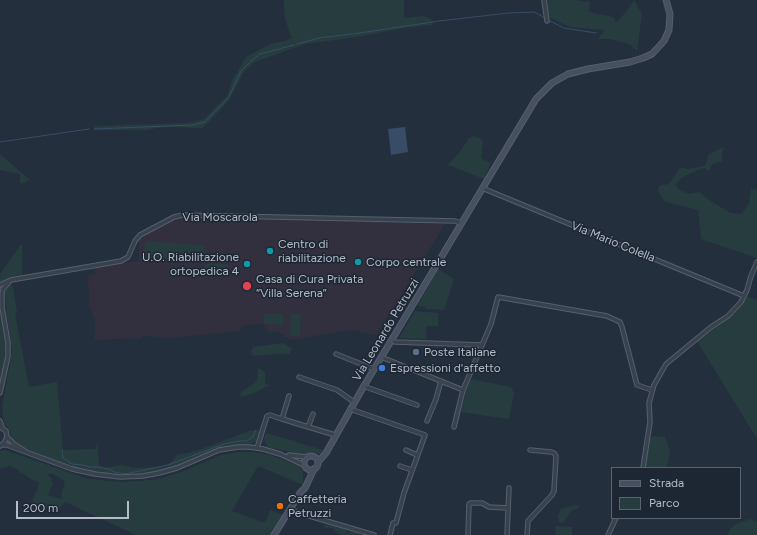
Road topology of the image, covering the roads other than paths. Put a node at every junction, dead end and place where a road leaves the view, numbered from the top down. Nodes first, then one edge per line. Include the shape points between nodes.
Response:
1 (544, 0) edge
2 (666, 0) edge
3 (547, 21) dead end
4 (482, 188) junction
5 (461, 223) junction
6 (757, 262) edge
7 (1, 287) edge
8 (744, 296) junction
9 (391, 340) junction
10 (482, 346) junction
11 (336, 354) dead end
12 (381, 357) junction
13 (374, 369) junction
14 (299, 377) dead end
15 (441, 381) junction
16 (363, 386) junction
17 (463, 390) junction
18 (652, 390) junction
19 (0, 393) edge
20 (289, 396) dead end
21 (354, 402) junction
22 (416, 405) dead end
23 (350, 409) junction
24 (313, 414) dead end
25 (282, 419) junction
26 (0, 421) edge
27 (427, 421) dead end
28 (1, 427) edge
29 (308, 427) junction
30 (454, 427) dead end
31 (335, 435) junction
32 (8, 437) junction
33 (1, 445) edge
34 (257, 448) junction
35 (406, 450) dead end
36 (530, 450) dead end
37 (280, 454) junction
38 (31, 455) junction
39 (417, 455) junction
40 (306, 458) junction
41 (316, 459) junction
42 (305, 466) junction
43 (400, 466) dead end
44 (642, 467) edge
45 (314, 469) junction
46 (412, 470) junction
47 (509, 488) dead end
48 (302, 490) junction
49 (508, 508) junction
50 (289, 510) junction
51 (616, 519) edge
52 (274, 535) edge
53 (374, 535) edge
54 (390, 535) edge
55 (468, 535) edge
56 (507, 535) edge
57 (527, 535) edge
58 (608, 535) edge

1 - 3 street
2 - 4 main road, Via Leonardo Petruzzi via 670,27 659,48 649,56 637,60 568,74 543,91
4 - 5 main road, Via Leonardo Petruzzi
4 - 8 street, Via Mario Colella
5 - 7 street, Via Moscarola via 183,215 140,235 128,257 121,261 11,280
5 - 9 main road, Via Leonardo Petruzzi
6 - 8 street
7 - 19 street via 8,356
8 - 18 street via 728,316 666,364
9 - 10 street
9 - 12 main road, Via Leonardo Petruzzi
10 - 17 street
10 - 18 street via 498,297 607,316 620,322 637,384
11 - 13 street
12 - 13 main road, Via Leonardo Petruzzi
12 - 15 street
13 - 16 main road, Via Leonardo Petruzzi
14 - 21 street via 337,390
15 - 17 street
15 - 27 street
16 - 21 main road, Via Leonardo Petruzzi
16 - 22 street
17 - 30 street
18 - 44 street via 649,403 650,422
20 - 25 street
21 - 23 main road, Via Leonardo Petruzzi
23 - 31 main road, Via Leonardo Petruzzi
23 - 39 street via 425,435
24 - 29 street
25 - 29 street
25 - 34 street via 268,416
26 - 28 street
28 - 32 street
29 - 31 street
31 - 41 main road, Via Leonardo Petruzzi
32 - 33 street
32 - 38 street
33 - 38 street
34 - 37 street
34 - 38 street via 228,448 159,473 120,477 72,469
35 - 39 street
36 - 57 street via 551,452 556,456 554,491 528,521
37 - 40 street
37 - 42 street
39 - 46 street
40 - 41 main road via 310,456
40 - 42 main road
41 - 45 main road via 317,466
42 - 45 main road via 310,470
42 - 48 main road via 306,476
43 - 46 street
45 - 48 main road
46 - 54 street
47 - 49 street
48 - 50 main road
49 - 55 street via 489,507 471,502
49 - 56 street
50 - 52 main road
50 - 53 street
51 - 58 street

